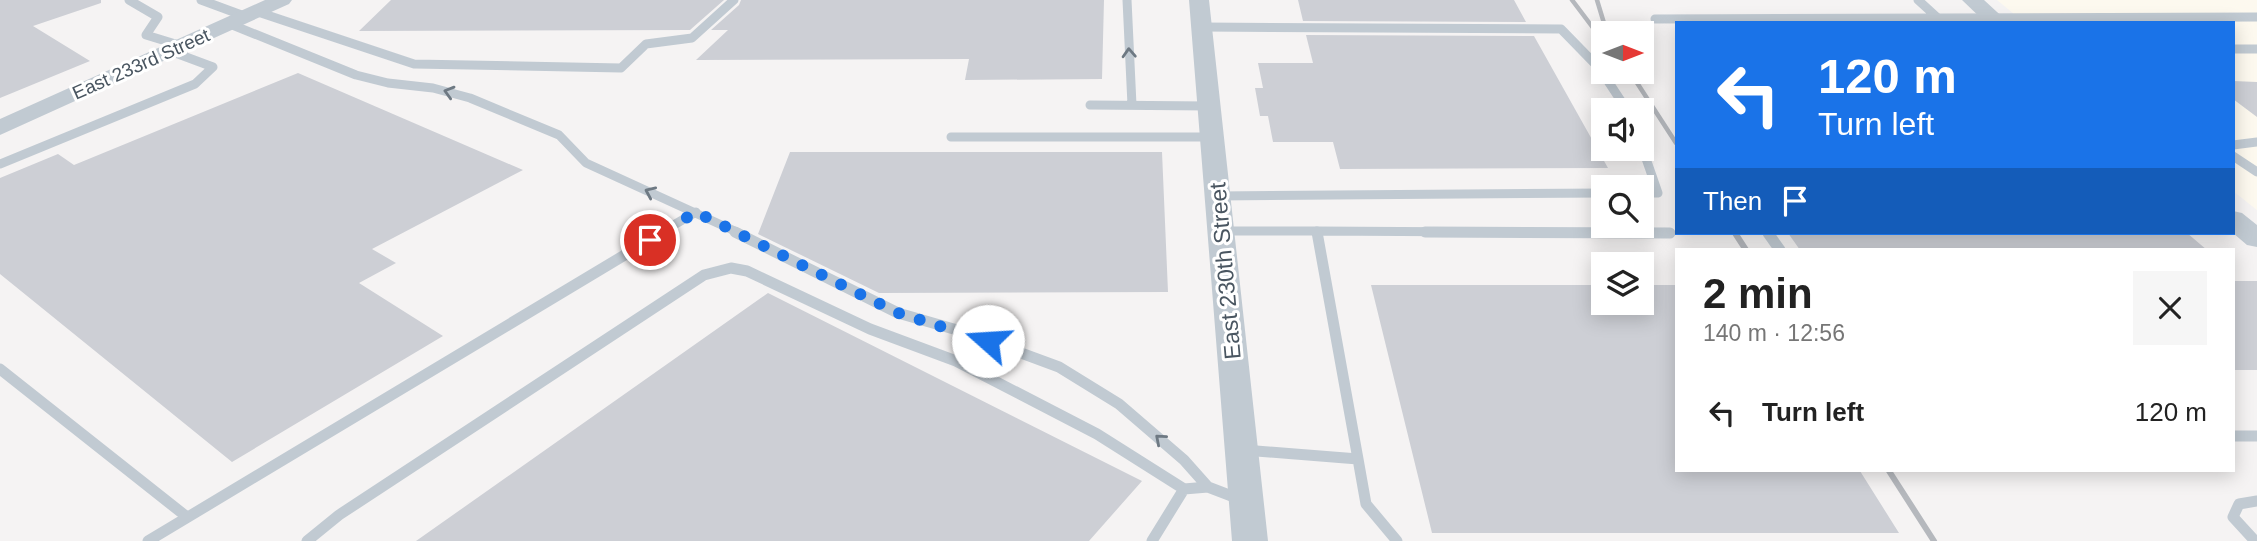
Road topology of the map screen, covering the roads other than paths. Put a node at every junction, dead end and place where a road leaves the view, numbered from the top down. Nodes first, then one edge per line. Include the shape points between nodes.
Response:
1 (129, 0) edge
2 (201, 0) edge
3 (282, 0) edge
4 (734, 0) edge
5 (1127, 0) edge
6 (1918, 0) edge
7 (1972, 0) edge
8 (1200, 14) edge
9 (245, 17) junction
10 (2257, 17) edge
11 (1655, 19) dead end
12 (1940, 20) junction
13 (1996, 21) edge
14 (176, 49) junction
15 (2235, 49) edge
16 (2257, 49) edge
17 (1619, 98) edge
18 (1090, 105) dead end
19 (1132, 105) junction
20 (1209, 106) junction
21 (0, 128) edge
22 (951, 137) dead end
23 (1212, 138) junction
24 (2257, 142) edge
25 (2235, 145) edge
26 (2235, 157) edge
27 (0, 164) edge
28 (2257, 172) edge
29 (1591, 193) edge
30 (1217, 196) junction
31 (696, 212) junction
32 (2235, 221) edge
33 (1221, 231) junction
34 (1317, 231) junction
35 (1670, 233) dead end
36 (2257, 239) edge
37 (0, 369) edge
38 (2235, 436) edge
39 (2257, 436) edge
40 (1241, 450) junction
41 (1358, 459) junction
42 (1208, 487) junction
43 (1184, 489) junction
44 (2257, 501) edge
45 (1247, 502) junction
46 (187, 517) junction
47 (148, 541) edge
48 (307, 541) edge
49 (1152, 541) edge
50 (1250, 541) edge
51 (1397, 541) edge
52 (2255, 541) edge

1 - 14 lane via 158,17 146,35
2 - 9 lane
3 - 9 street, East 233rd Street
4 - 9 lane via 692,38 646,44 621,68 414,64
19 -> 5 lane
6 - 12 lane
7 - 13 street
8 - 17 lane via 1561,29 1600,69
8 - 20 street, East 230th Street
9 - 14 street, East 233rd Street
31 -> 9 lane via 586,163 559,135 470,98 356,75
10 - 13 lane
11 - 12 lane
12 - 13 lane
14 - 21 street, East 233rd Street
14 - 27 lane via 214,67 194,84
15 - 16 lane
18 - 19 lane
19 - 20 lane
20 - 23 street, East 230th Street
22 - 23 lane
23 - 30 street, East 230th Street
24 - 25 lane
26 - 28 lane
29 - 30 lane
30 - 33 street, East 230th Street
42 -> 31 lane via 1119,404 1059,367 898,313
31 - 46 lane
32 - 36 street
33 - 34 lane
33 - 40 street, East 230th Street
34 - 35 lane
34 - 41 lane
37 - 46 lane
38 - 39 lane
40 - 41 lane
40 - 45 street, East 230th Street
41 - 51 lane via 1366,504
42 - 43 lane
42 - 45 lane
43 - 48 lane via 1097,434 956,361 731,268 704,275 339,515
43 - 49 lane
44 - 52 lane via 2239,504 2233,517
45 - 50 street, East 230th Street
46 - 47 lane

